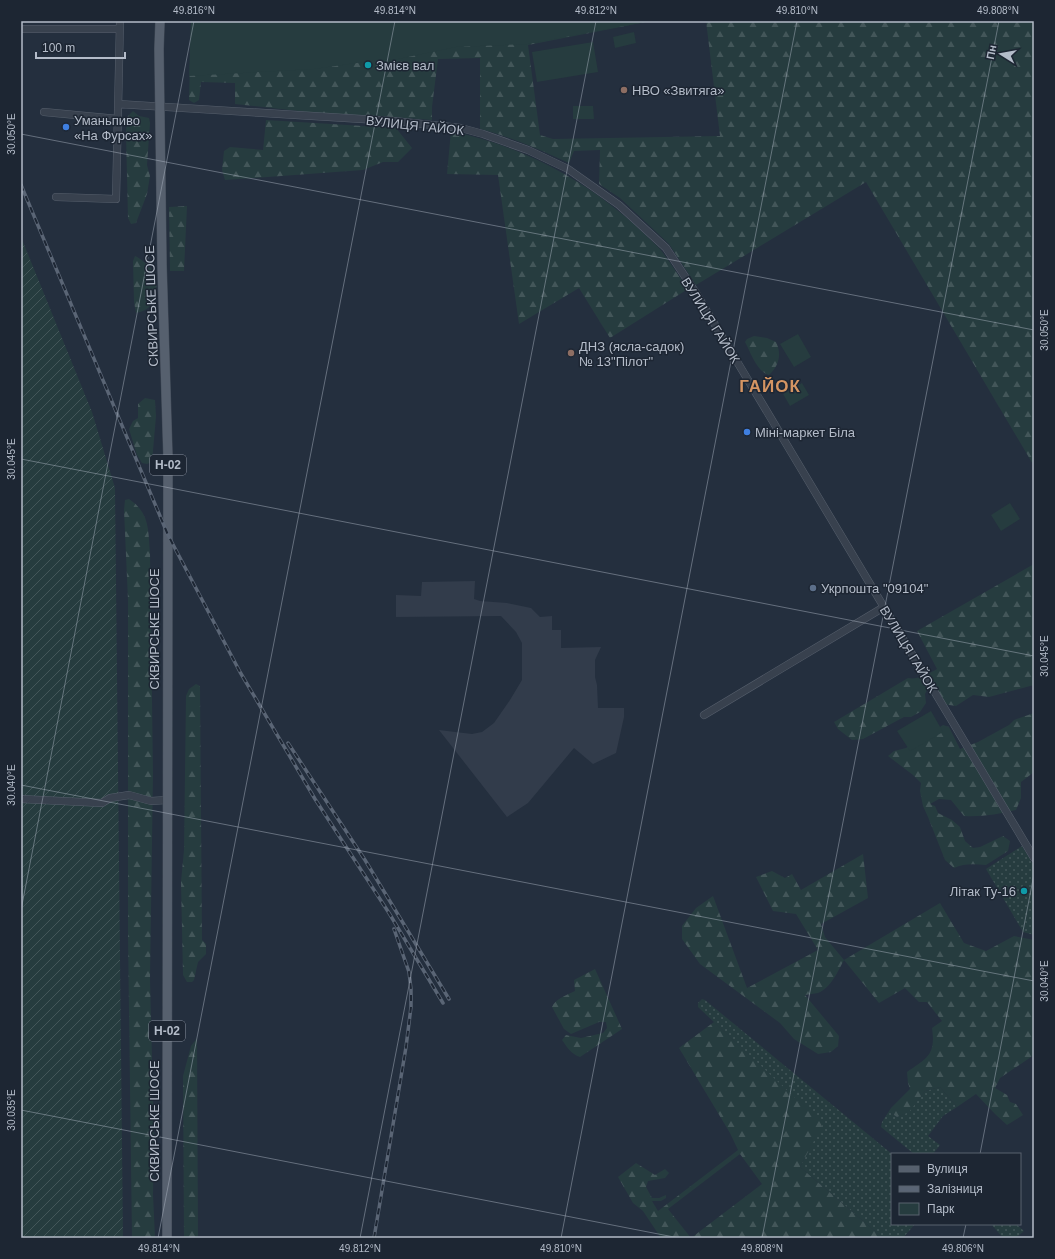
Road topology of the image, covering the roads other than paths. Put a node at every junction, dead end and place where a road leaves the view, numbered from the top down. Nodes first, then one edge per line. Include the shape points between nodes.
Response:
1 (120, 21) edge
2 (160, 21) edge
3 (21, 28) edge
4 (120, 29) junction
5 (118, 104) junction
6 (160, 106) junction
7 (44, 112) dead end
8 (118, 119) junction
9 (56, 197) dead end
10 (884, 607) junction
11 (704, 714) dead end
12 (21, 799) edge
13 (167, 800) junction
14 (1034, 858) edge
15 (167, 1238) edge

1 - 4 street
2 - 6 main road, СКВИРСЬКЕ ШОСЕ / Н-02
3 - 4 street
4 - 5 street
5 - 6 street, ВУЛИЦЯ ГАЙОК
5 - 8 street
6 - 10 street, ВУЛИЦЯ ГАЙОК via 394,121 461,128 528,150 568,169 597,189 619,205 666,248 696,293
6 - 13 main road, СКВИРСЬКЕ ШОСЕ / Н-02 via 168,458
7 - 8 street
8 - 9 street via 116,199
10 - 11 street
10 - 14 street, ВУЛИЦЯ ГАЙОК
12 - 13 street via 102,803 110,798 129,795 151,801
13 - 15 main road, СКВИРСЬКЕ ШОСЕ / Н-02

